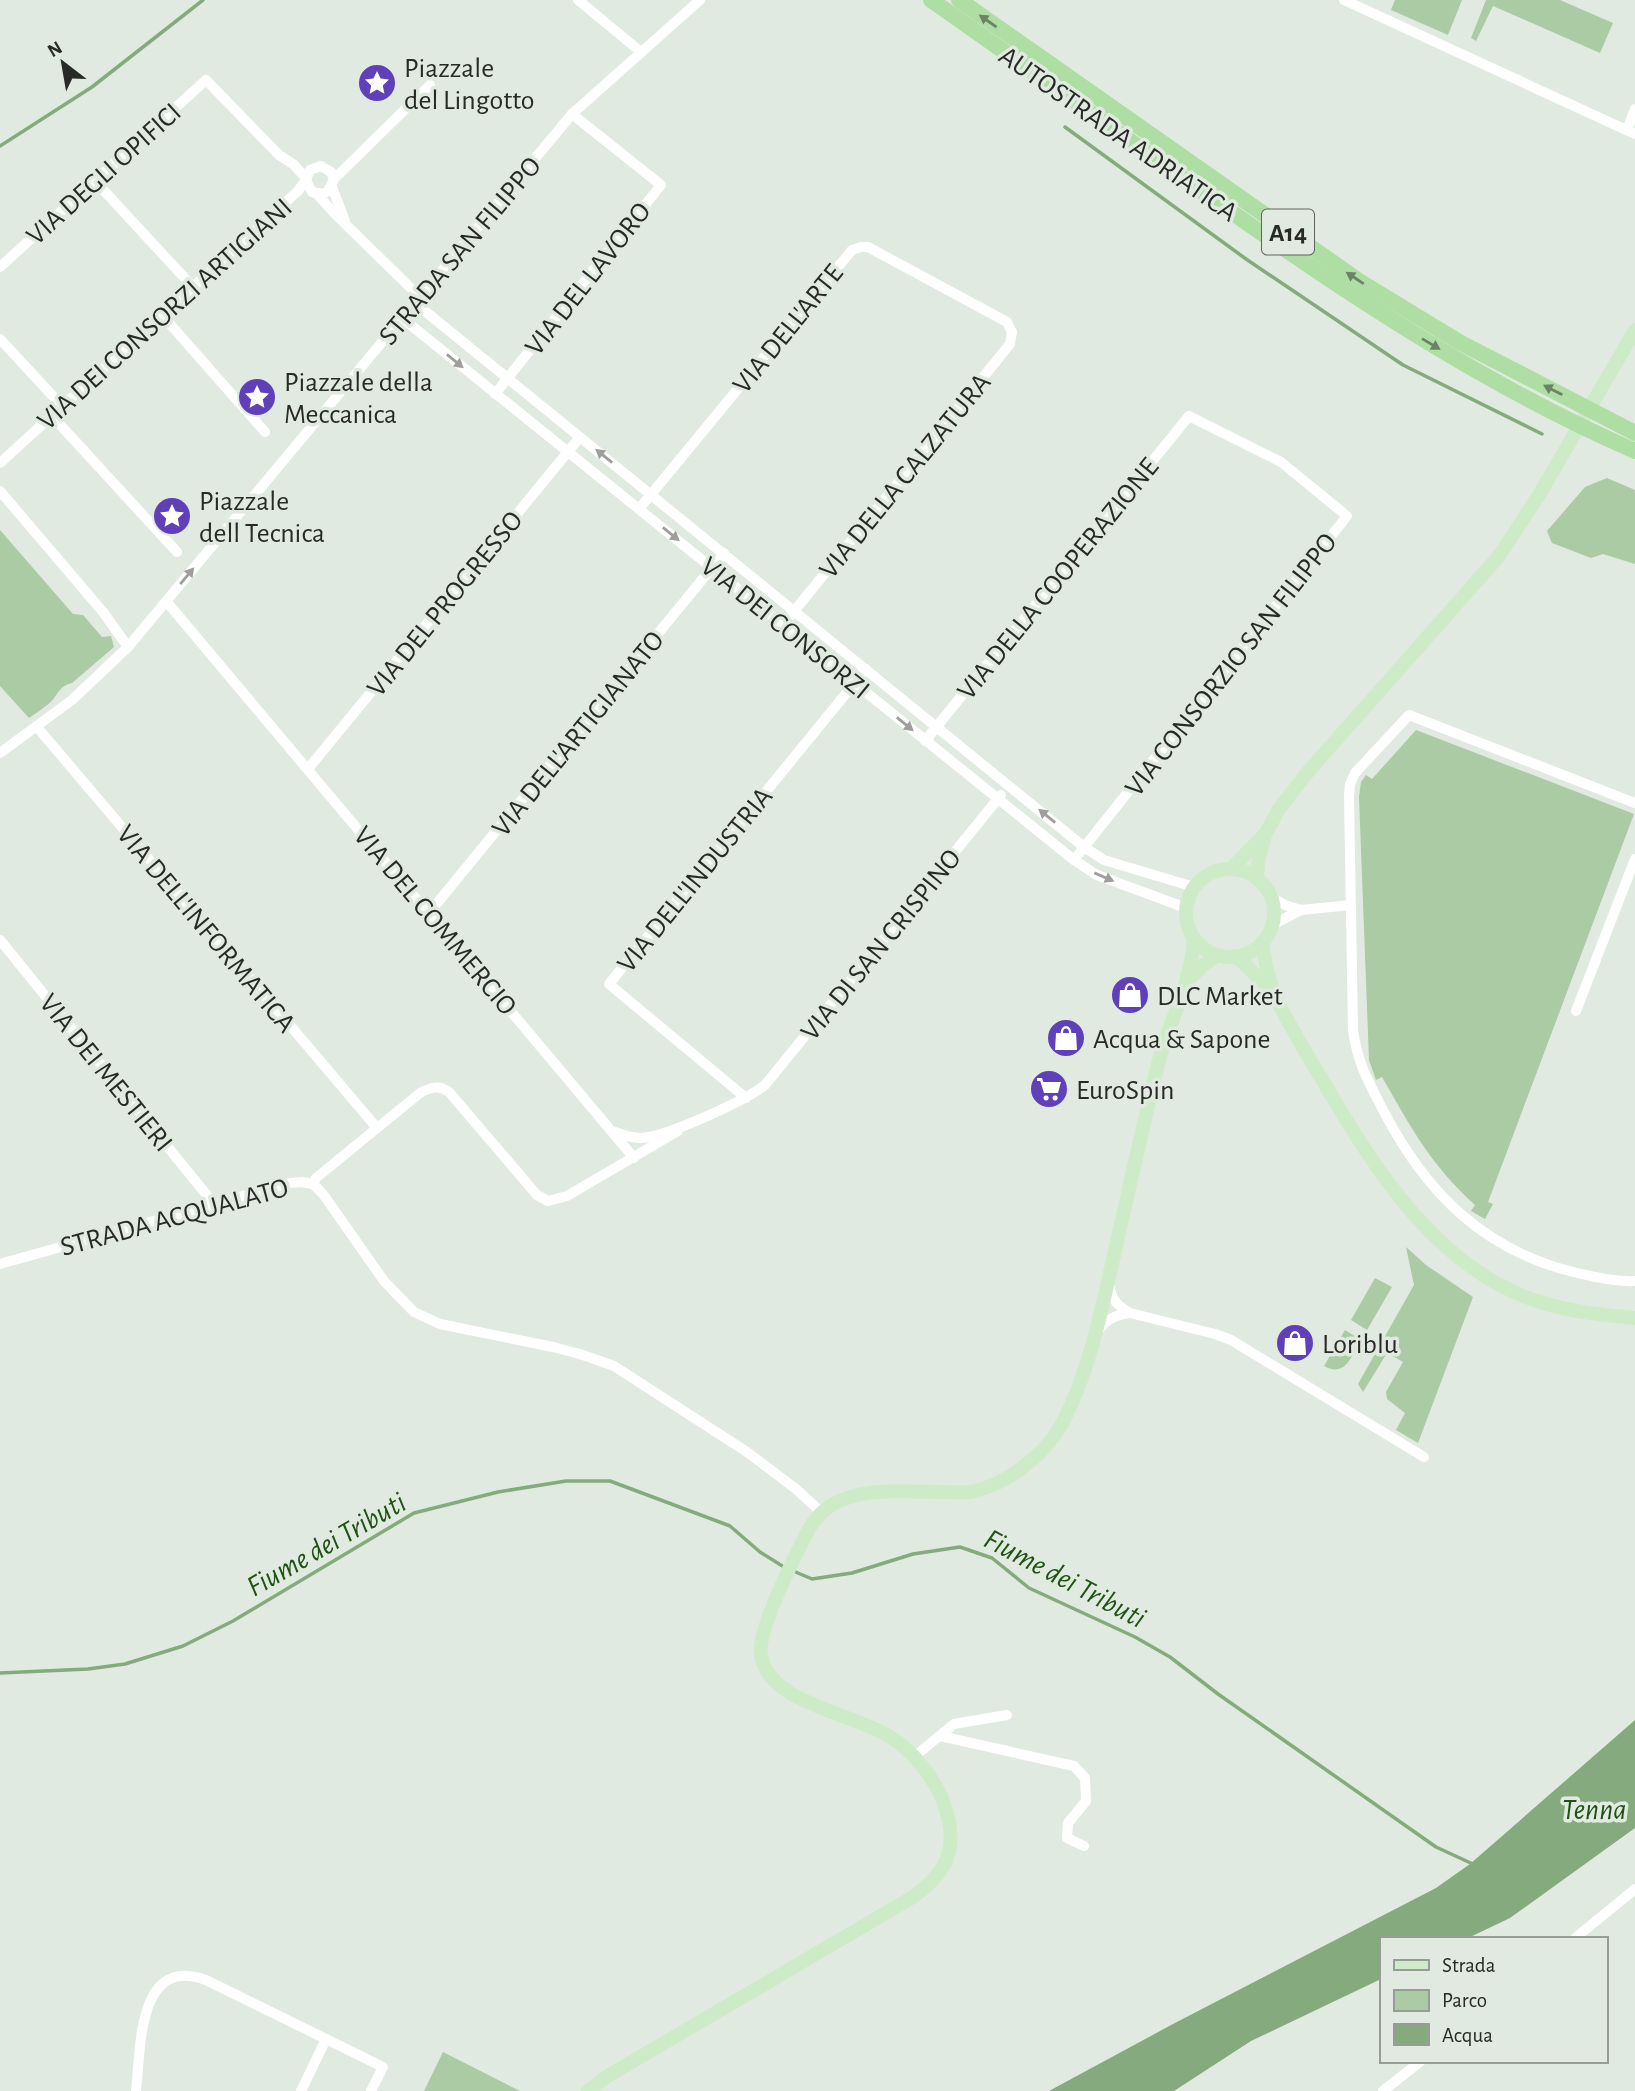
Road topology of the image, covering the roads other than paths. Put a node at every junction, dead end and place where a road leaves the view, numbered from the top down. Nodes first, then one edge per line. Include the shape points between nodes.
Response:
1 (578, 0) edge
2 (700, 0) edge
3 (931, 0) edge
4 (959, 0) edge
5 (1344, 0) edge
6 (641, 52) junction
7 (206, 80) joint
8 (430, 85) dead end
9 (1635, 109) edge
10 (572, 114) junction
11 (1631, 132) edge
12 (293, 164) junction
13 (314, 167) junction
14 (334, 177) junction
15 (95, 181) junction
16 (307, 186) junction
17 (350, 229) junction
18 (0, 267) edge
19 (193, 287) junction
20 (417, 300) junction
21 (162, 314) junction
22 (402, 318) junction
23 (1007, 322) joint
24 (1635, 330) edge
25 (0, 339) edge
26 (508, 378) junction
27 (495, 394) junction
28 (62, 406) junction
29 (52, 416) junction
30 (1189, 416) joint
31 (265, 432) dead end
32 (1635, 433) edge
33 (580, 436) junction
34 (1635, 451) edge
35 (567, 452) junction
36 (0, 463) edge
37 (0, 491) edge
38 (651, 495) junction
39 (639, 509) junction
40 (177, 552) dead end
41 (724, 553) junction
42 (712, 568) junction
43 (166, 601) junction
44 (795, 611) junction
45 (783, 625) junction
46 (128, 647) junction
47 (866, 669) junction
48 (854, 683) junction
49 (37, 727) junction
50 (937, 727) junction
51 (925, 741) junction
52 (0, 753) edge
53 (308, 769) junction
54 (1010, 786) junction
55 (998, 799) junction
56 (1635, 803) edge
57 (1266, 833) junction
58 (1084, 847) junction
59 (1635, 859) edge
60 (1074, 860) junction
61 (1231, 869) junction
62 (1257, 877) junction
63 (1194, 887) junction
64 (1271, 897) junction
65 (1351, 905) junction
66 (1186, 908) junction
67 (1301, 911) junction
68 (429, 912) junction
69 (1272, 925) junction
70 (1194, 939) junction
71 (0, 940) edge
72 (1262, 943) junction
73 (1218, 955) junction
74 (1236, 956) junction
75 (1188, 981) junction
76 (1274, 993) junction
77 (1576, 1011) dead end
78 (746, 1098) junction
79 (691, 1123) junction
80 (377, 1128) junction
81 (615, 1132) junction
82 (644, 1138) junction
83 (633, 1155) junction
84 (313, 1184) junction
85 (214, 1204) junction
86 (0, 1264) edge
87 (1108, 1281) junction
88 (1635, 1281) edge
89 (1118, 1311) junction
90 (1100, 1314) junction
91 (1635, 1318) edge
92 (1096, 1335) junction
93 (1424, 1457) dead end
94 (821, 1512) junction
95 (1007, 1715) dead end
96 (940, 1736) junction
97 (915, 1756) junction
98 (1084, 1846) dead end
99 (1635, 1889) edge
100 (1576, 1937) edge
101 (326, 2039) junction
102 (1418, 2063) edge
103 (136, 2091) edge
104 (301, 2091) edge
105 (371, 2091) edge
106 (587, 2091) edge
107 (1383, 2091) edge

1 - 6 street
2 - 6 street, STRADA SAN FILIPPO
3 -> 34 highway, AUTOSTRADA ADRIATICA / A14 via 1346,292 1451,356
32 -> 4 highway, AUTOSTRADA ADRIATICA / A14 via 1461,343 1359,281
5 - 11 street
6 - 10 street, STRADA SAN FILIPPO
7 - 12 street, VIA DEI CONSORZI via 278,155
7 - 15 street, VIA DEGLI OPIFICI
8 - 14 street, VIA DEI CONSORZI ARTIGIANI
9 - 11 street
10 - 20 street, STRADA SAN FILIPPO
10 - 26 street, VIA DEL LAVORO via 661,185
12 - 13 street
12 - 16 street, VIA DEI CONSORZI
13 - 14 street via 320,166
13 - 16 street, VIA DEI CONSORZI ARTIGIANI
14 - 16 street, VIA DEI CONSORZI ARTIGIANI via 328,191
14 - 17 street via 339,208
15 - 18 street, VIA DEGLI OPIFICI
15 - 19 street
16 - 17 street, VIA DEI CONSORZI
16 - 19 street, VIA DEI CONSORZI ARTIGIANI
17 - 20 street, VIA DEI CONSORZI
19 - 21 street, VIA DEI CONSORZI ARTIGIANI
20 - 22 street, STRADA SAN FILIPPO
20 - 26 street, VIA DEI CONSORZI
21 - 28 street, VIA DEI CONSORZI ARTIGIANI
21 - 31 street
22 -> 27 street, VIA DEI CONSORZI
43 -> 22 street, STRADA SAN FILIPPO
23 - 38 street, VIA DELL'ARTE via 868,247 852,250
23 - 44 street, VIA DELLA CALZATURA via 1012,332 1010,344
24 - 57 main road via 1499,556 1307,772
25 - 28 street
26 - 27 street, VIA DEL LAVORO
26 - 33 street, VIA DEI CONSORZI
27 - 35 street, VIA DEI CONSORZI
28 - 29 street, VIA DEI CONSORZI ARTIGIANI
29 - 36 street, VIA DEI CONSORZI ARTIGIANI
29 - 40 street
30 - 50 street, VIA DELLA COOPERAZIONE
30 - 58 street, VIA CONSORZIO SAN FILIPPO via 1280,462 1347,516
33 - 35 street, VIA DEL PROGRESSO
38 -> 33 street, VIA DEI CONSORZI
35 - 39 street, VIA DEI CONSORZI
35 - 53 street, VIA DEL PROGRESSO
37 - 46 street
38 - 39 street, VIA DELL'ARTE
38 - 41 street, VIA DEI CONSORZI
39 -> 42 street, VIA DEI CONSORZI
41 - 42 street, VIA DELL'ARTIGIANATO
41 - 44 street, VIA DEI CONSORZI
42 - 45 street, VIA DEI CONSORZI
42 - 68 street, VIA DELL'ARTIGIANATO
43 - 46 street, STRADA SAN FILIPPO
43 - 53 street, VIA DEL COMMERCIO
44 - 45 street, VIA DELLA CALZATURA
44 - 47 street, VIA DEI CONSORZI
45 - 48 street, VIA DEI CONSORZI
46 - 49 street, STRADA SAN FILIPPO
47 - 48 street, VIA DELL'INDUSTRIA
47 - 50 street, VIA DEI CONSORZI
48 -> 51 street, VIA DEI CONSORZI
48 - 78 street, VIA DELL'INDUSTRIA via 609,984
49 - 52 street, STRADA SAN FILIPPO
49 - 80 street, VIA DELL'INFORMATICA
50 - 51 street, VIA DELLA COOPERAZIONE
50 - 54 street, VIA DEI CONSORZI
51 - 55 street, VIA DEI CONSORZI
53 - 68 street, VIA DEL COMMERCIO
54 - 55 street, VIA DI SAN CRISPINO
58 -> 54 street, VIA DEI CONSORZI
55 - 60 street, VIA DEI CONSORZI
55 - 78 street, VIA DI SAN CRISPINO via 765,1085
56 - 65 street via 1409,715 1350,784
57 - 61 main road
57 - 62 main road
58 - 60 street, VIA CONSORZIO SAN FILIPPO
58 - 63 street, VIA DEI CONSORZI via 1104,860
59 - 77 street
60 -> 66 street, VIA DEI CONSORZI via 1097,875
61 - 62 main road
61 - 63 main road via 1204,877
62 - 64 main road
63 - 66 main road
64 - 67 street
64 - 69 main road
65 - 67 street
65 - 88 street via 1357,1057 1414,1163 1462,1216 1518,1253 1556,1268
66 - 70 main road
67 - 69 street
68 - 81 street, VIA DEL COMMERCIO
69 - 72 main road
70 - 73 main road
70 - 75 main road
71 - 85 street, VIA DEI MESTIERI
72 - 74 main road
72 - 76 main road
73 - 74 main road
73 - 75 main road
74 - 76 main road
75 - 87 main road via 1162,1051
76 - 91 main road via 1382,1177 1453,1253 1495,1282 1539,1302
78 - 79 street
79 - 82 street
79 - 83 street
80 - 83 street via 421,1093 443,1088 537,1195 548,1200 567,1196
80 - 84 street
81 - 82 street
81 - 83 street, VIA DEL COMMERCIO
82 - 83 street via 634,1146
84 - 85 street, STRADA ACQUALATO via 290,1183
84 - 94 street, STRADA ACQUALATO via 335,1208 384,1281 414,1312 440,1324 580,1353 614,1366 747,1452
85 - 86 street, STRADA ACQUALATO
87 - 89 street
87 - 90 main road
89 - 90 street via 1105,1308
89 - 92 street
89 - 93 street via 1231,1340
90 - 92 main road
92 - 94 main road via 1063,1422 1022,1468 971,1492 869,1492
94 - 97 main road via 779,1594 761,1638 761,1657 771,1679 788,1693 890,1736
95 - 96 street via 954,1724
96 - 97 street
96 - 98 street via 1074,1766 1085,1778 1086,1801 1068,1823 1067,1838
97 - 106 main road via 934,1784 952,1835 948,1860 932,1883
99 - 100 street
101 - 103 street via 206,1980 172,1978 149,2002
101 - 104 street
101 - 105 street via 383,2067
102 - 107 street

